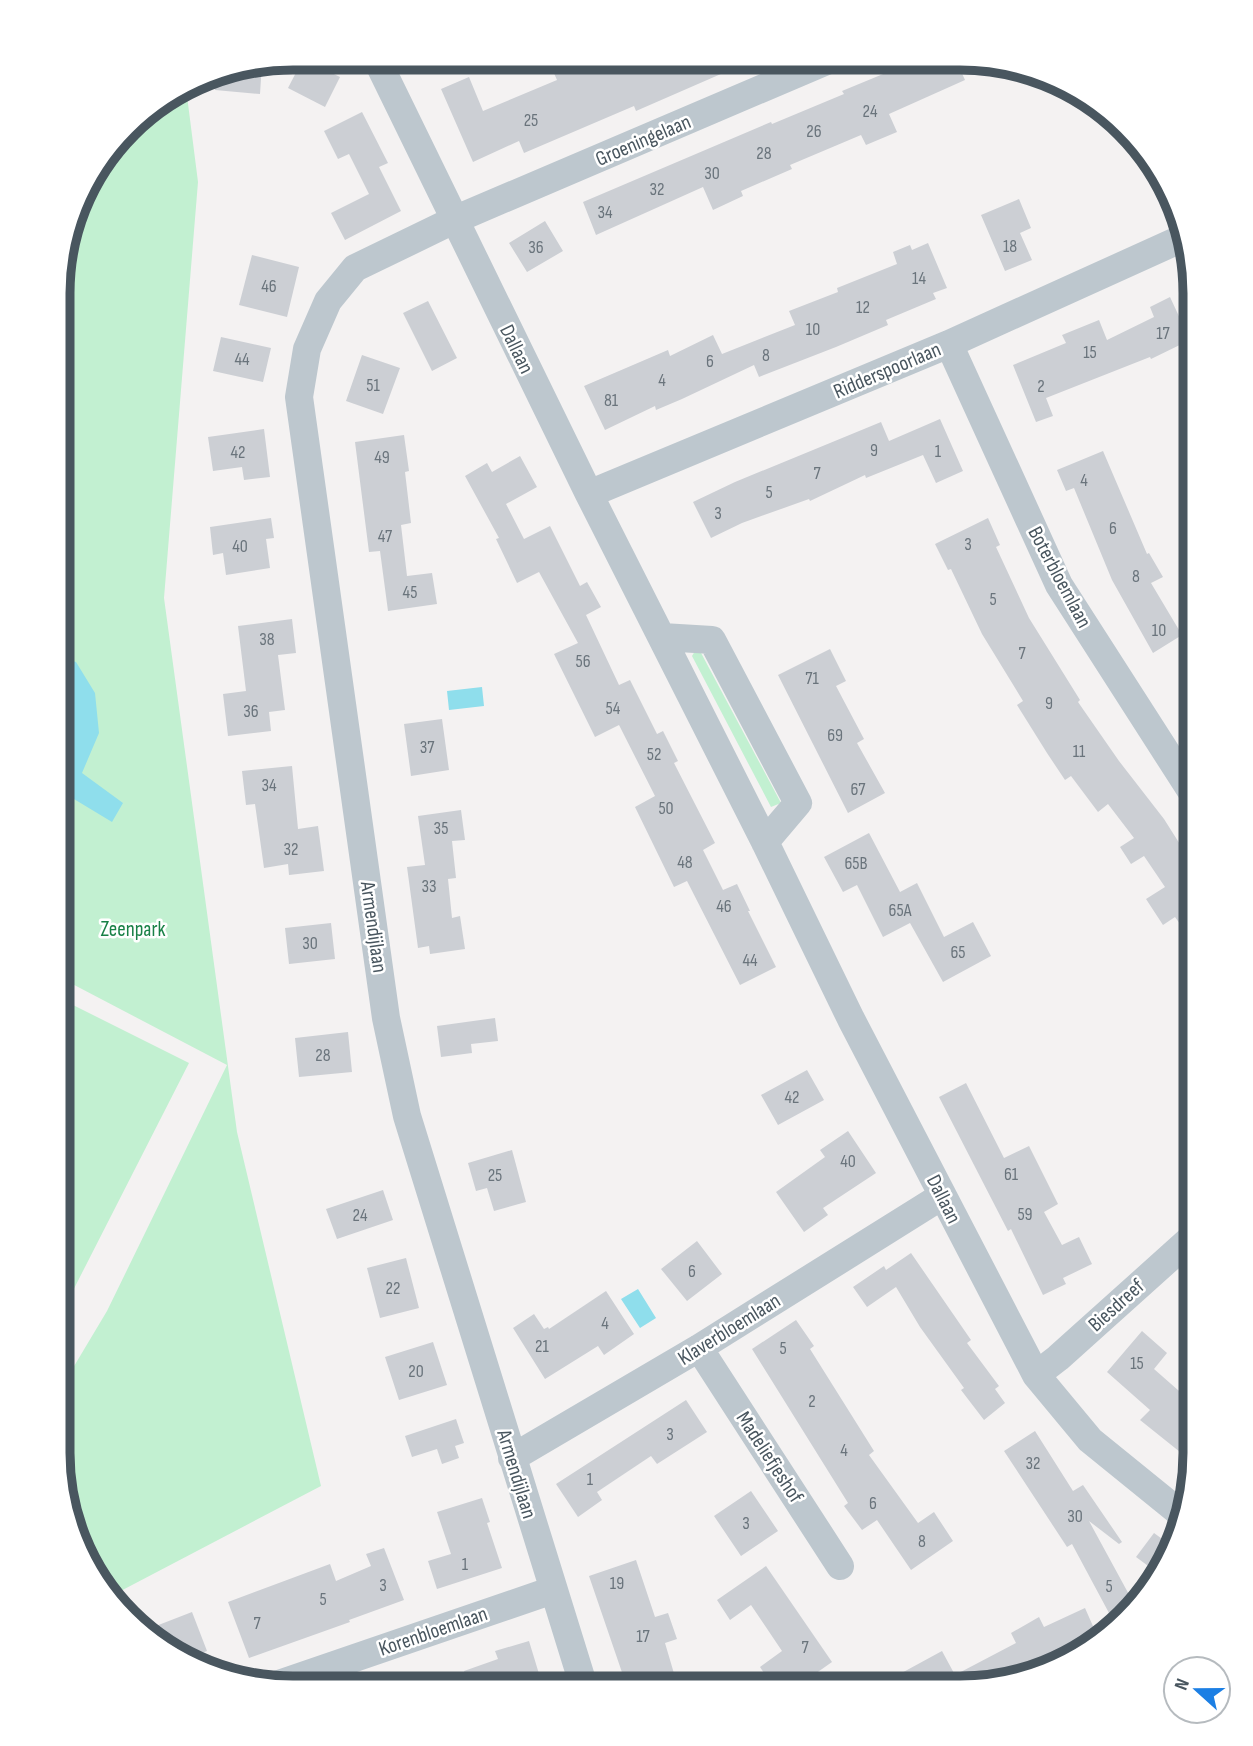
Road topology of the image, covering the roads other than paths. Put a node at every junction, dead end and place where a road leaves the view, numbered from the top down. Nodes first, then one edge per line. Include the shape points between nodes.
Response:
1 (382, 70) edge
2 (805, 70) edge
3 (454, 220) junction
4 (1177, 241) edge
5 (949, 344) junction
6 (589, 494) junction
7 (662, 637) junction
8 (1183, 778) edge
9 (765, 842) junction
10 (942, 1196) junction
11 (1183, 1246) edge
12 (699, 1348) junction
13 (1036, 1375) junction
14 (512, 1458) junction
15 (1175, 1509) edge
16 (840, 1566) dead end
17 (553, 1590) junction
18 (325, 1676) edge
19 (580, 1676) edge

1 - 3 street, Dallaan
2 - 3 street, Groeningelaan
3 - 6 street, Dallaan
3 - 14 street, Armendijlaan via 355,268 328,301 307,349 299,397 396,1068
4 - 5 street, Ridderspoorlaan
5 - 6 street, Ridderspoorlaan
5 - 8 street, Boterbloemlaan via 1059,585
6 - 7 street, Dallaan
7 - 9 street, Dallaan
7 - 9 street via 712,640 798,803
9 - 10 street, Dallaan
10 - 12 street, Klaverbloemlaan
10 - 13 street, Dallaan
11 - 13 street, Biesdreef
12 - 14 street, Klaverbloemlaan
12 - 16 street, Madeliefjeshof
13 - 15 street, Dallaan via 1090,1440
14 - 17 street, Armendijlaan
17 - 18 street, Korenbloemlaan
17 - 19 street, Armendijlaan

